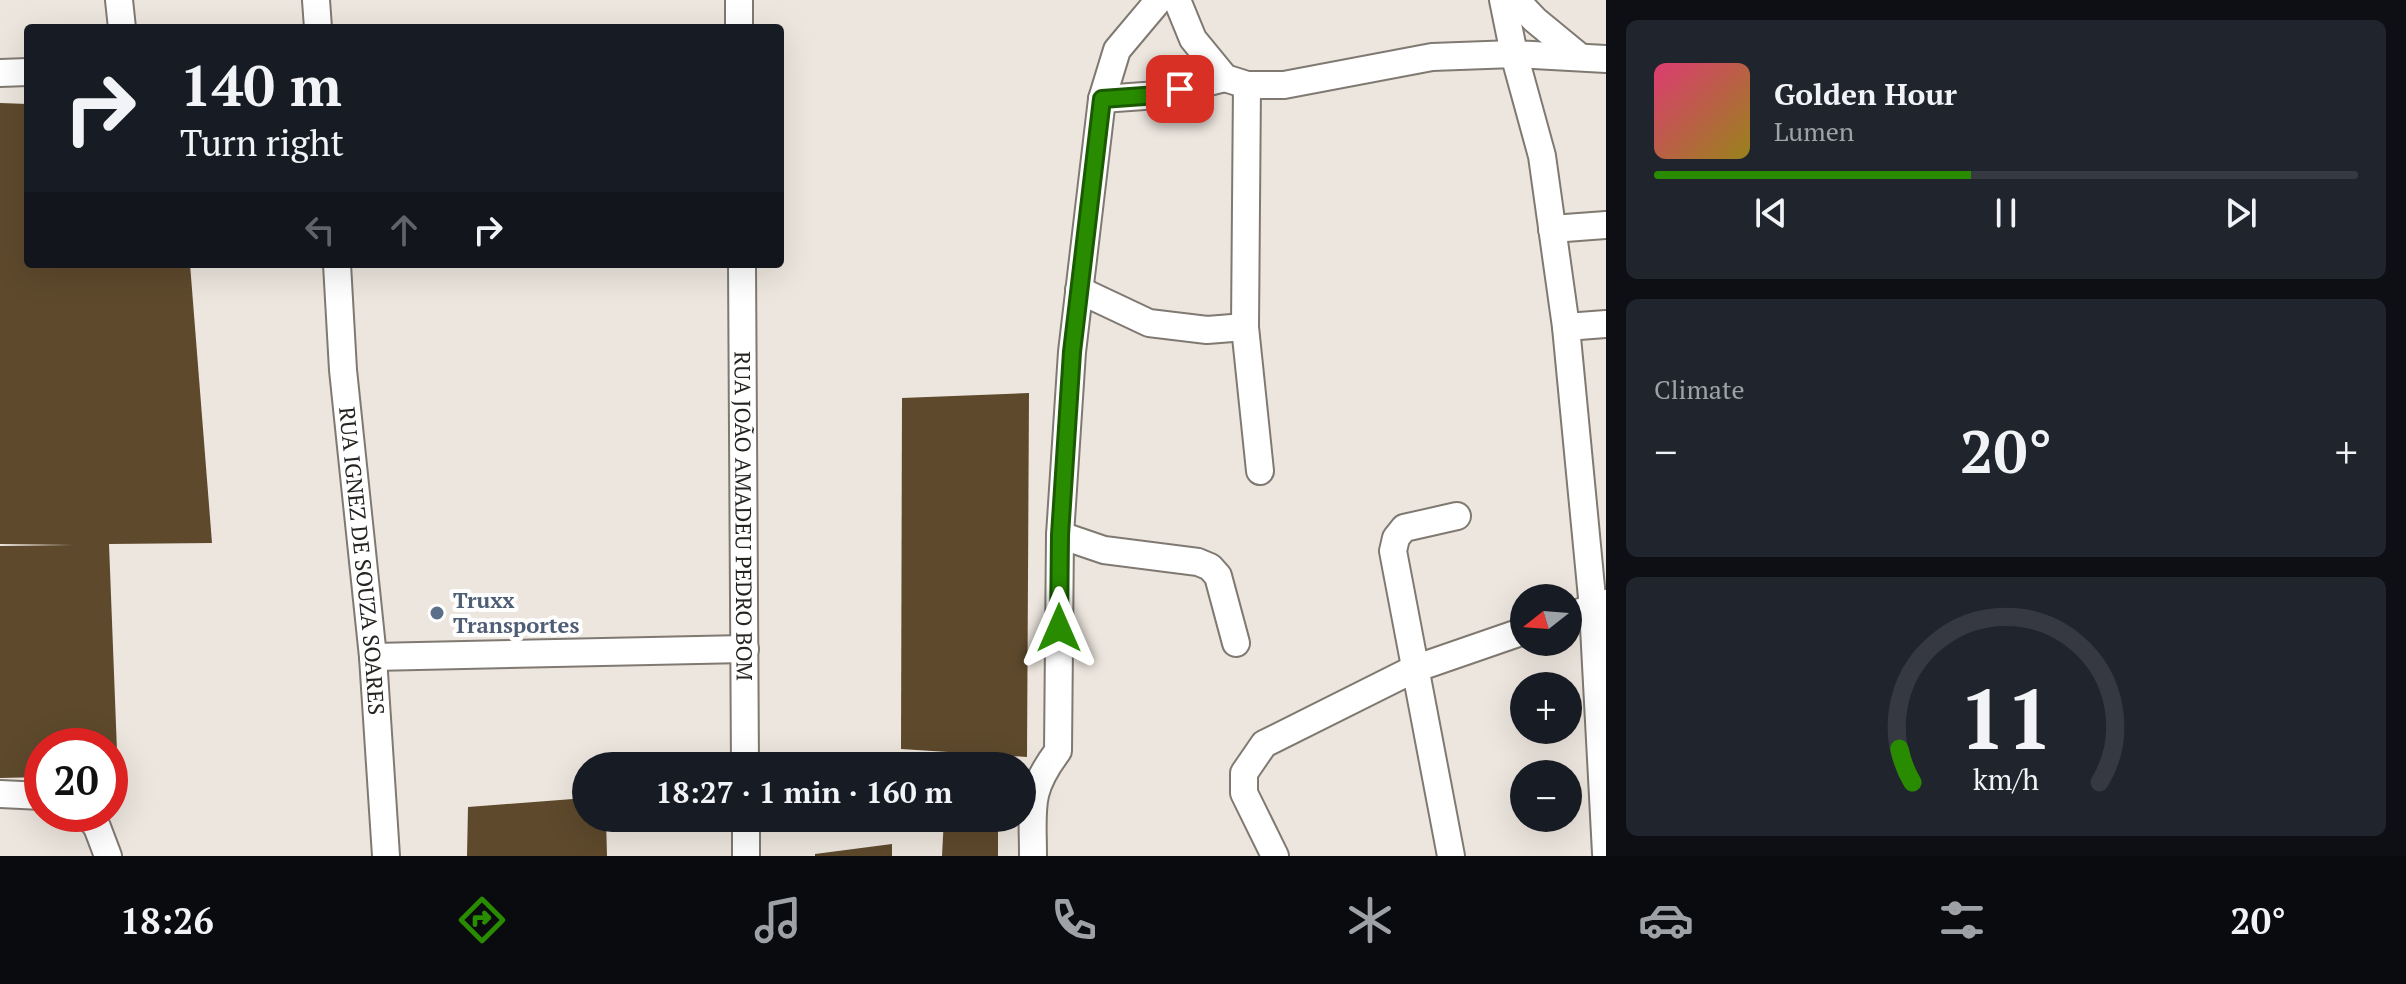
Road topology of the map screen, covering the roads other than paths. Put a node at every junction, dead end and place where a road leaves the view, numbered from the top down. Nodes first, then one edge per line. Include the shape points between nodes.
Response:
1 (119, 0) edge
2 (316, 0) edge
3 (739, 0) edge
4 (1159, 0) edge
5 (1177, 0) edge
6 (1503, 0) edge
7 (1516, 0) edge
8 (122, 24) edge
9 (318, 24) edge
10 (739, 24) edge
11 (1514, 54) junction
12 (1593, 58) edge
13 (24, 72) edge
14 (0, 73) edge
15 (1236, 81) junction
16 (1102, 99) junction
17 (1606, 225) edge
18 (1552, 229) junction
19 (337, 268) edge
20 (742, 268) edge
21 (1079, 290) junction
22 (1606, 324) edge
23 (1245, 327) junction
24 (1566, 327) junction
25 (1260, 471) dead end
26 (1457, 516) dead end
27 (1060, 535) junction
28 (1589, 609) edge
29 (1510, 636) edge
30 (1236, 643) dead end
31 (745, 649) junction
32 (373, 657) junction
33 (1414, 669) junction
34 (745, 752) edge
35 (0, 794) edge
36 (24, 795) edge
37 (99, 832) edge
38 (746, 832) edge
39 (1606, 853) edge
40 (108, 856) edge
41 (386, 856) edge
42 (746, 856) edge
43 (1033, 856) edge
44 (1275, 856) edge
45 (1451, 856) edge

1 - 8 street
2 - 9 street
3 - 10 street
4 - 16 street via 1117,50
5 - 15 street via 1193,39
6 - 11 street
7 - 12 street via 1535,20
11 - 12 street
11 - 15 street via 1432,57 1284,85
11 - 18 street via 1542,156
13 - 14 street
15 - 16 street
15 - 23 street
16 - 21 street
17 - 18 street
18 - 24 street
19 - 32 street, RUA IGNEZ DE SOUZA SOARES
20 - 31 street, RUA JOÃO AMADEU PEDRO BOM
21 - 23 street via 1149,323 1207,330
21 - 27 street
22 - 24 street
23 - 25 street
24 - 28 street
26 - 33 street via 1404,528 1396,538 1393,551
27 - 30 street via 1104,550 1210,567 1218,576
27 - 43 street via 1058,751 1033,793
28 - 39 street
29 - 33 street
31 - 32 street
31 - 34 street, RUA JOÃO AMADEU PEDRO BOM
32 - 41 street, RUA IGNEZ DE SOUZA SOARES
33 - 44 street via 1264,744 1244,773 1244,793
33 - 45 street
35 - 36 street
37 - 40 street
38 - 42 street

